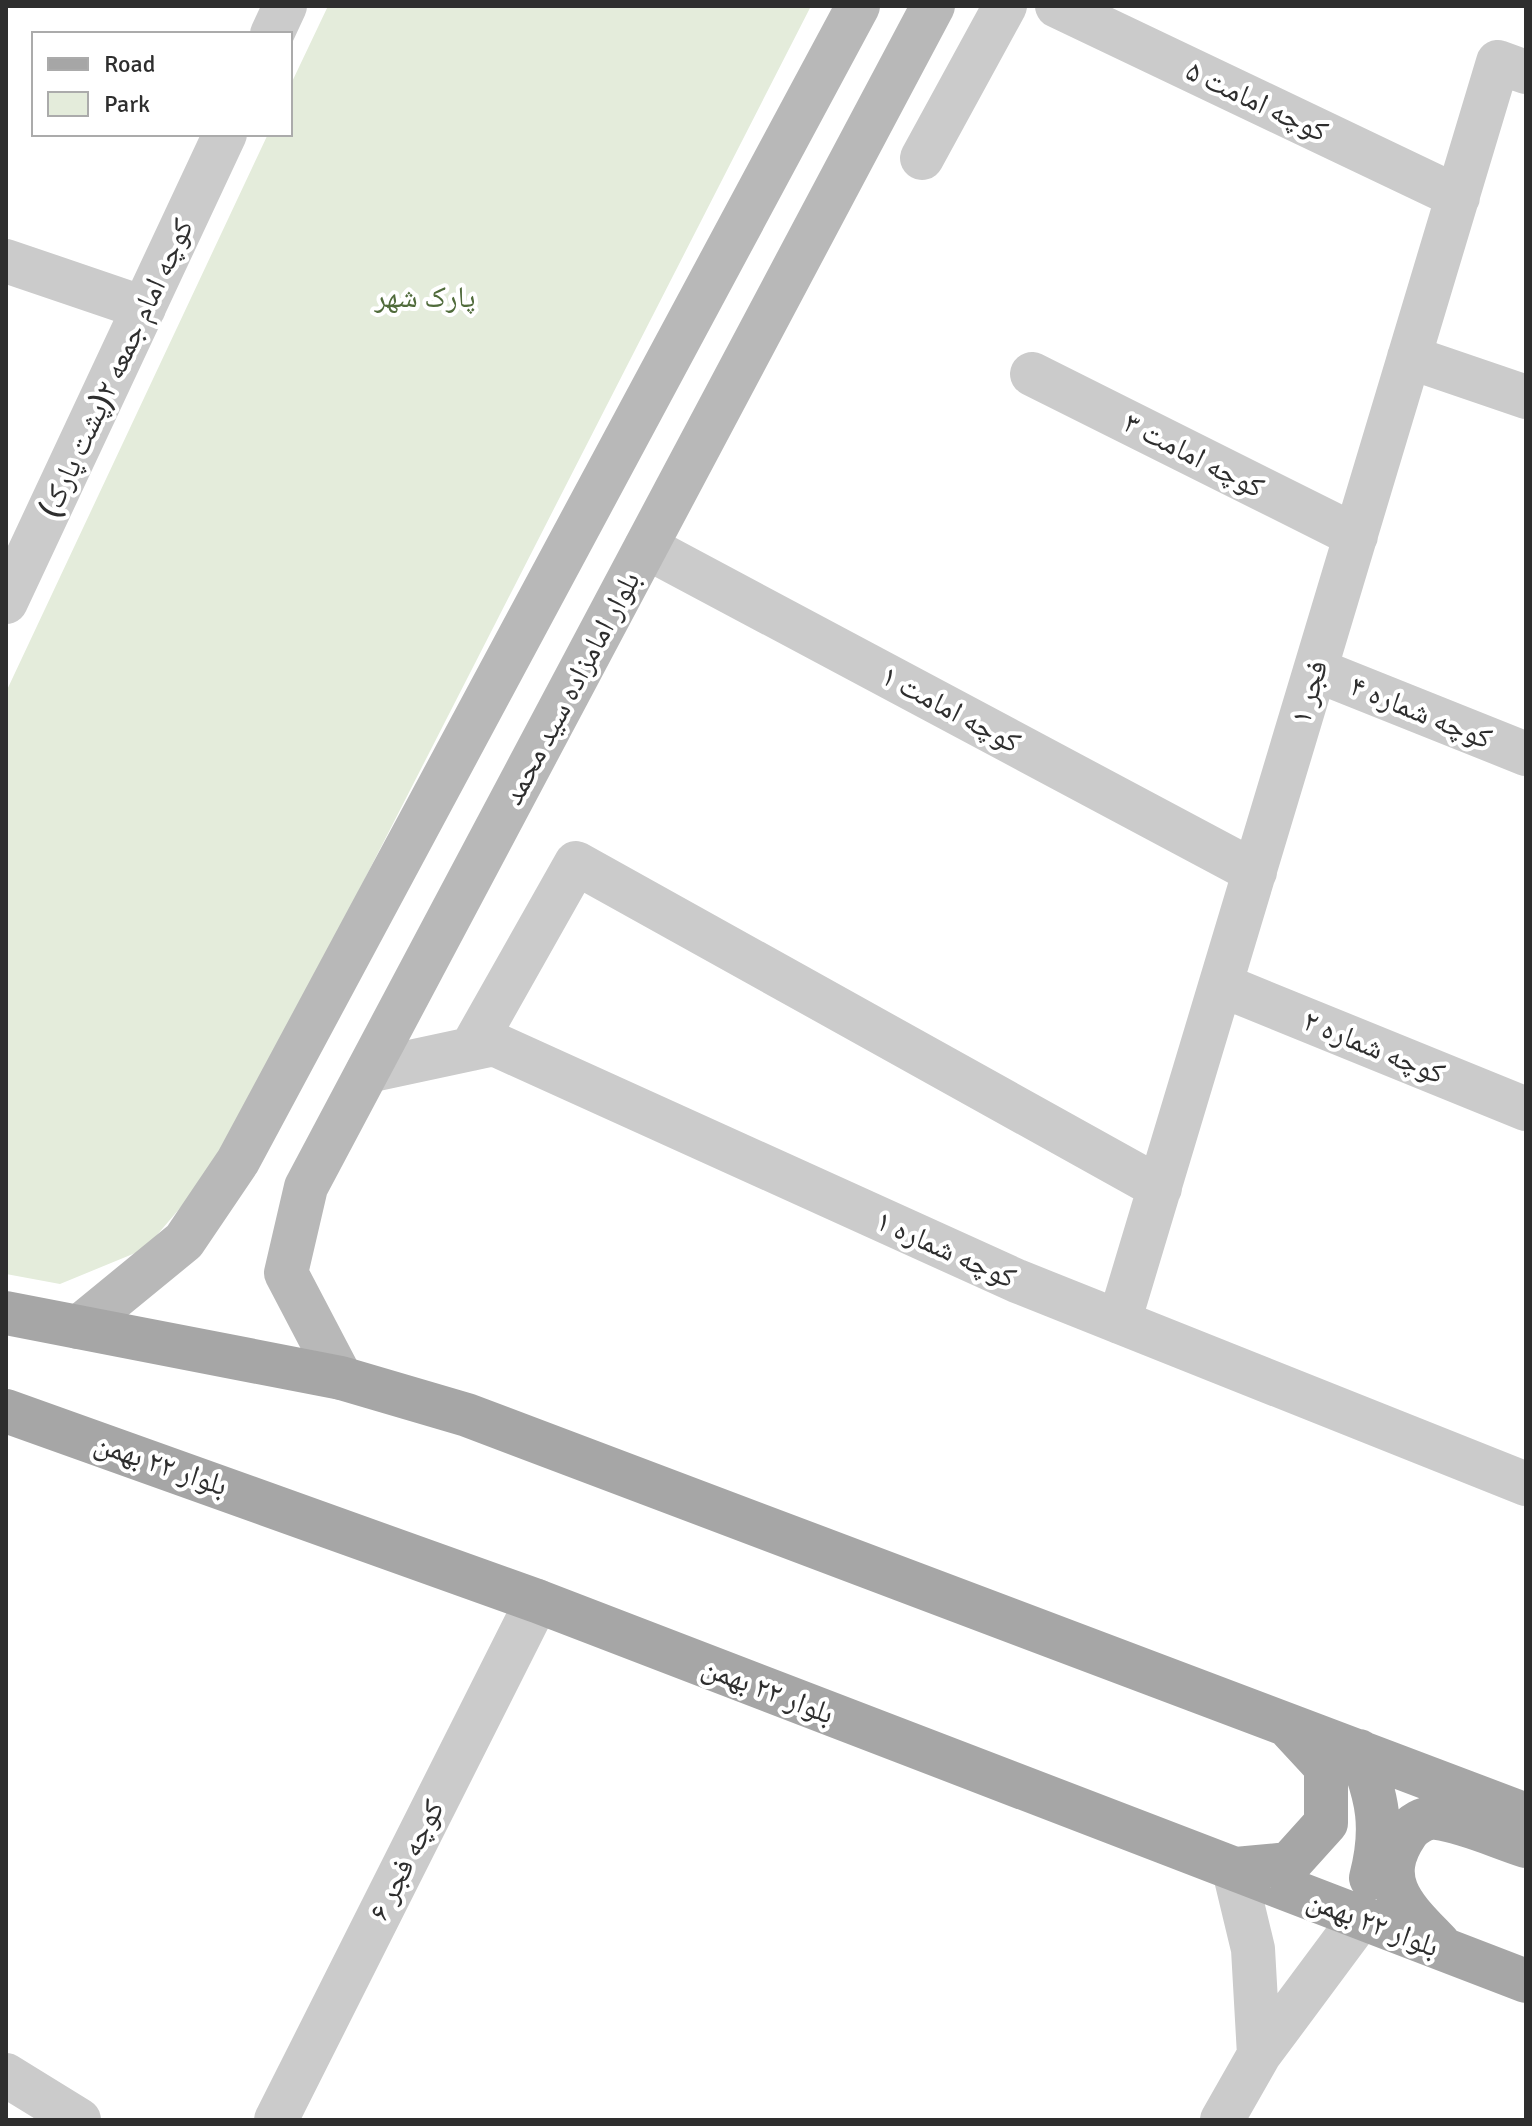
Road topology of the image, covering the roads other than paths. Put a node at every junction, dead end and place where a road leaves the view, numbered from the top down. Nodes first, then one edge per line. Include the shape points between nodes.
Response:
1 (285, 6) edge
2 (858, 6) edge
3 (933, 6) edge
4 (1005, 6) edge
5 (1057, 6) edge
6 (273, 32) edge
7 (1512, 67) edge
8 (224, 136) edge
9 (922, 158) dead end
10 (1458, 197) junction
11 (6, 261) edge
12 (144, 308) junction
13 (1409, 357) junction
14 (1032, 374) dead end
15 (1526, 397) edge
16 (1356, 536) junction
17 (646, 547) junction
18 (6, 602) edge
19 (1316, 670) junction
20 (1526, 754) edge
21 (1255, 872) junction
22 (1221, 985) junction
23 (471, 1049) junction
24 (368, 1071) junction
25 (1526, 1109) edge
26 (1160, 1188) junction
27 (6, 1313) edge
28 (1119, 1322) junction
29 (79, 1327) junction
30 (341, 1378) junction
31 (6, 1411) edge
32 (1526, 1484) edge
33 (537, 1601) junction
34 (1289, 1727) junction
35 (1359, 1751) junction
36 (1526, 1815) edge
37 (1526, 1846) edge
38 (1234, 1870) junction
39 (1360, 1919) junction
40 (1446, 1951) junction
41 (1526, 1981) edge
42 (1259, 2055) junction
43 (6, 2075) edge
44 (79, 2120) edge
45 (276, 2120) edge
46 (1222, 2120) edge

1 - 6 street
2 - 29 main road via 238,1161 184,1241
3 - 17 main road, بلوار امامزاده سید محمد
4 - 9 street
5 - 10 street, کوچه امامت ۵
7 - 10 street, فجر ۱
8 - 12 street, کوچه امام جمعه ۲(پشت پارک)
10 - 13 street, فجر ۱
11 - 12 street
12 - 18 street, کوچه امام جمعه ۲(پشت پارک)
13 - 15 street
13 - 16 street, فجر ۱
14 - 16 street, کوچه امامت ۳
16 - 19 street, فجر ۱
17 - 21 street, کوچه امامت ۱
17 - 24 main road, بلوار امامزاده سید محمد
19 - 20 street, کوچه شماره ۴
19 - 21 street, فجر ۱
21 - 22 street, فجر ۱
22 - 25 street, کوچه شماره ۲
22 - 26 street, فجر ۱
23 - 24 street, کوچه شماره ۱
23 - 26 street via 576,863
23 - 28 street, کوچه شماره ۱ via 494,1044
24 - 30 main road, بلوار امامزاده سید محمد via 306,1187 286,1273
26 - 28 street, فجر ۱
27 - 29 main road
28 - 32 street, کوچه شماره ۱
29 - 30 main road
30 - 34 main road via 467,1415
31 - 33 main road, بلوار ۲۲ بهمن
33 - 38 main road, بلوار ۲۲ بهمن
33 - 45 street, کوچه فجر ۶
34 - 35 main road
34 - 38 main road via 1326,1767 1326,1823 1289,1864
35 - 36 main road
35 - 39 main road via 1376,1794 1379,1845
37 - 40 main road via 1434,1817 1411,1826 1398,1846 1392,1878 1401,1903
38 - 39 main road, بلوار ۲۲ بهمن
38 - 42 street via 1253,1949
39 - 40 main road, بلوار ۲۲ بهمن
39 - 42 street
40 - 41 main road, بلوار ۲۲ بهمن
42 - 46 street
43 - 44 street

